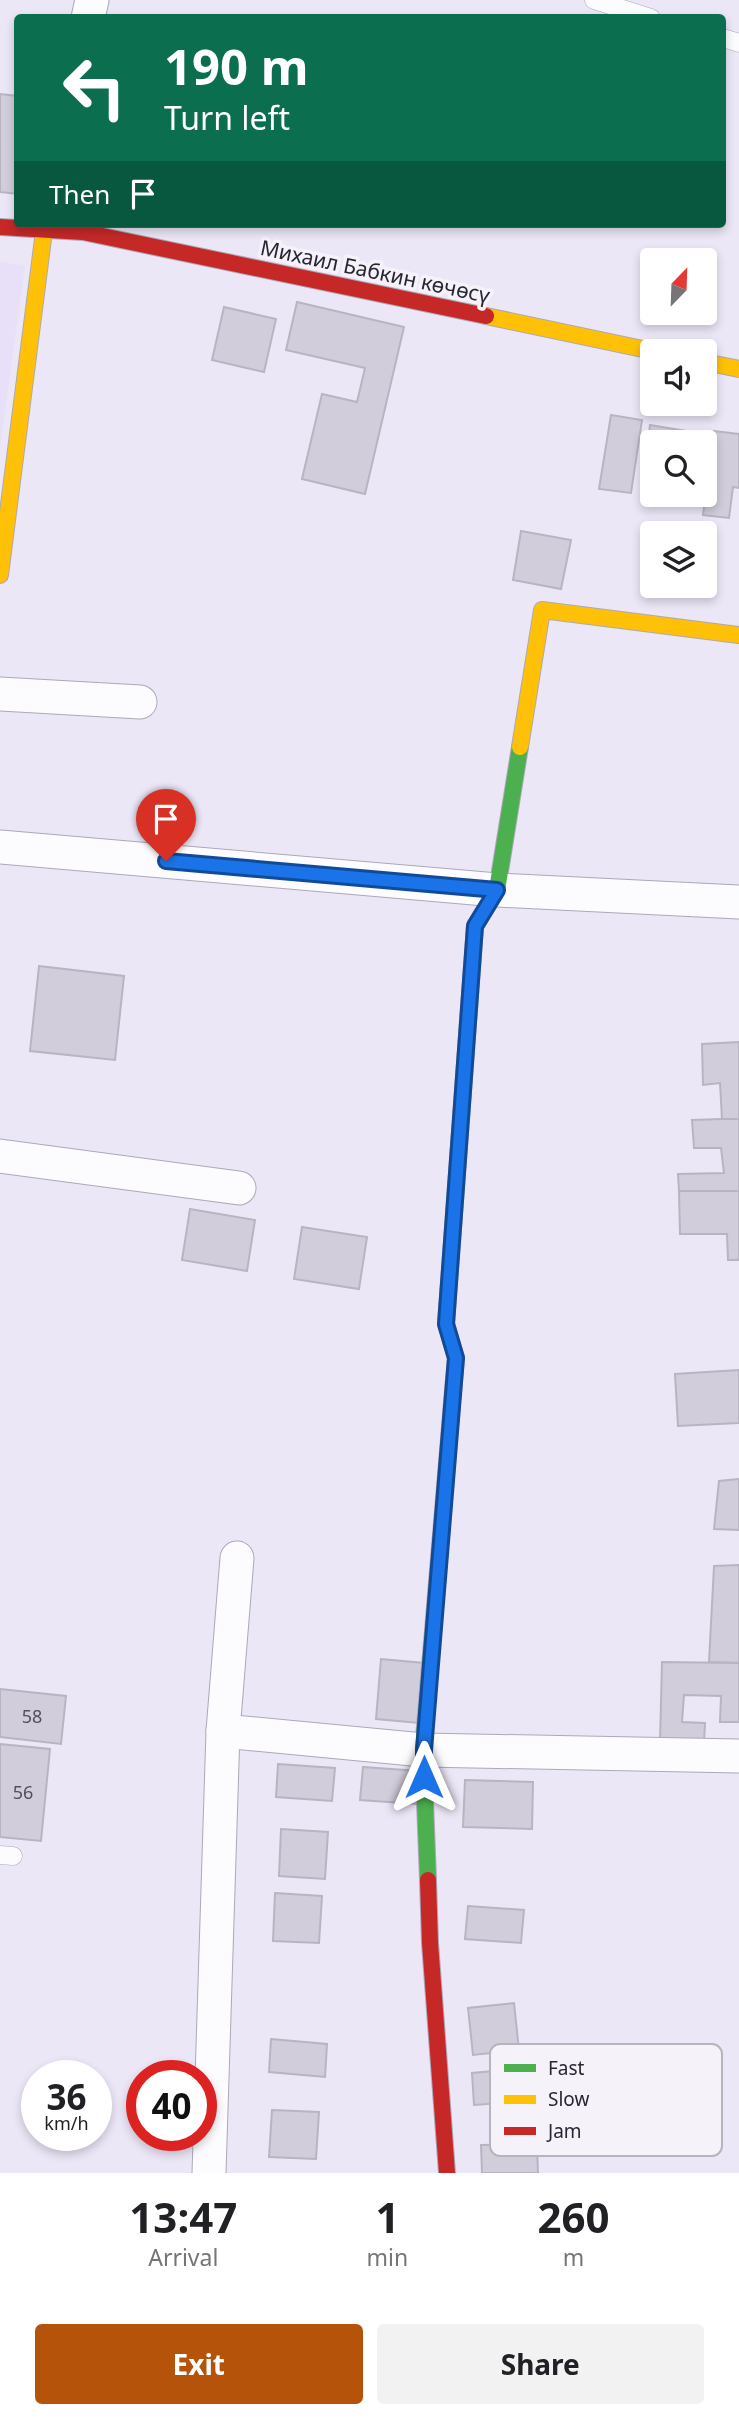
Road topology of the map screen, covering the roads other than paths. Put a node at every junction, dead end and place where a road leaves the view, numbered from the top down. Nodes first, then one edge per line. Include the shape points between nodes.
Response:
1 (594, 0) edge
2 (638, 14) edge
3 (45, 228) edge
4 (640, 348) edge
5 (0, 575) edge
6 (739, 635) edge
7 (0, 694) edge
8 (140, 702) dead end
9 (0, 847) edge
10 (497, 890) junction
11 (739, 902) edge
12 (0, 1156) edge
13 (239, 1188) dead end
14 (237, 1558) dead end
15 (223, 1731) junction
16 (424, 1750) junction
17 (739, 1756) edge
18 (209, 2173) edge
19 (447, 2173) edge

1 - 2 lane
3 - 4 street, Михаил Бабкин көчөсү via 83,232
3 - 5 street
6 - 10 street via 542,610
7 - 8 street
9 - 10 street
10 - 11 street
10 - 16 street via 475,926 446,1324 456,1358
12 - 13 street
14 - 15 street
15 - 16 street
15 - 18 street
16 - 17 street
16 - 19 street via 430,1943

